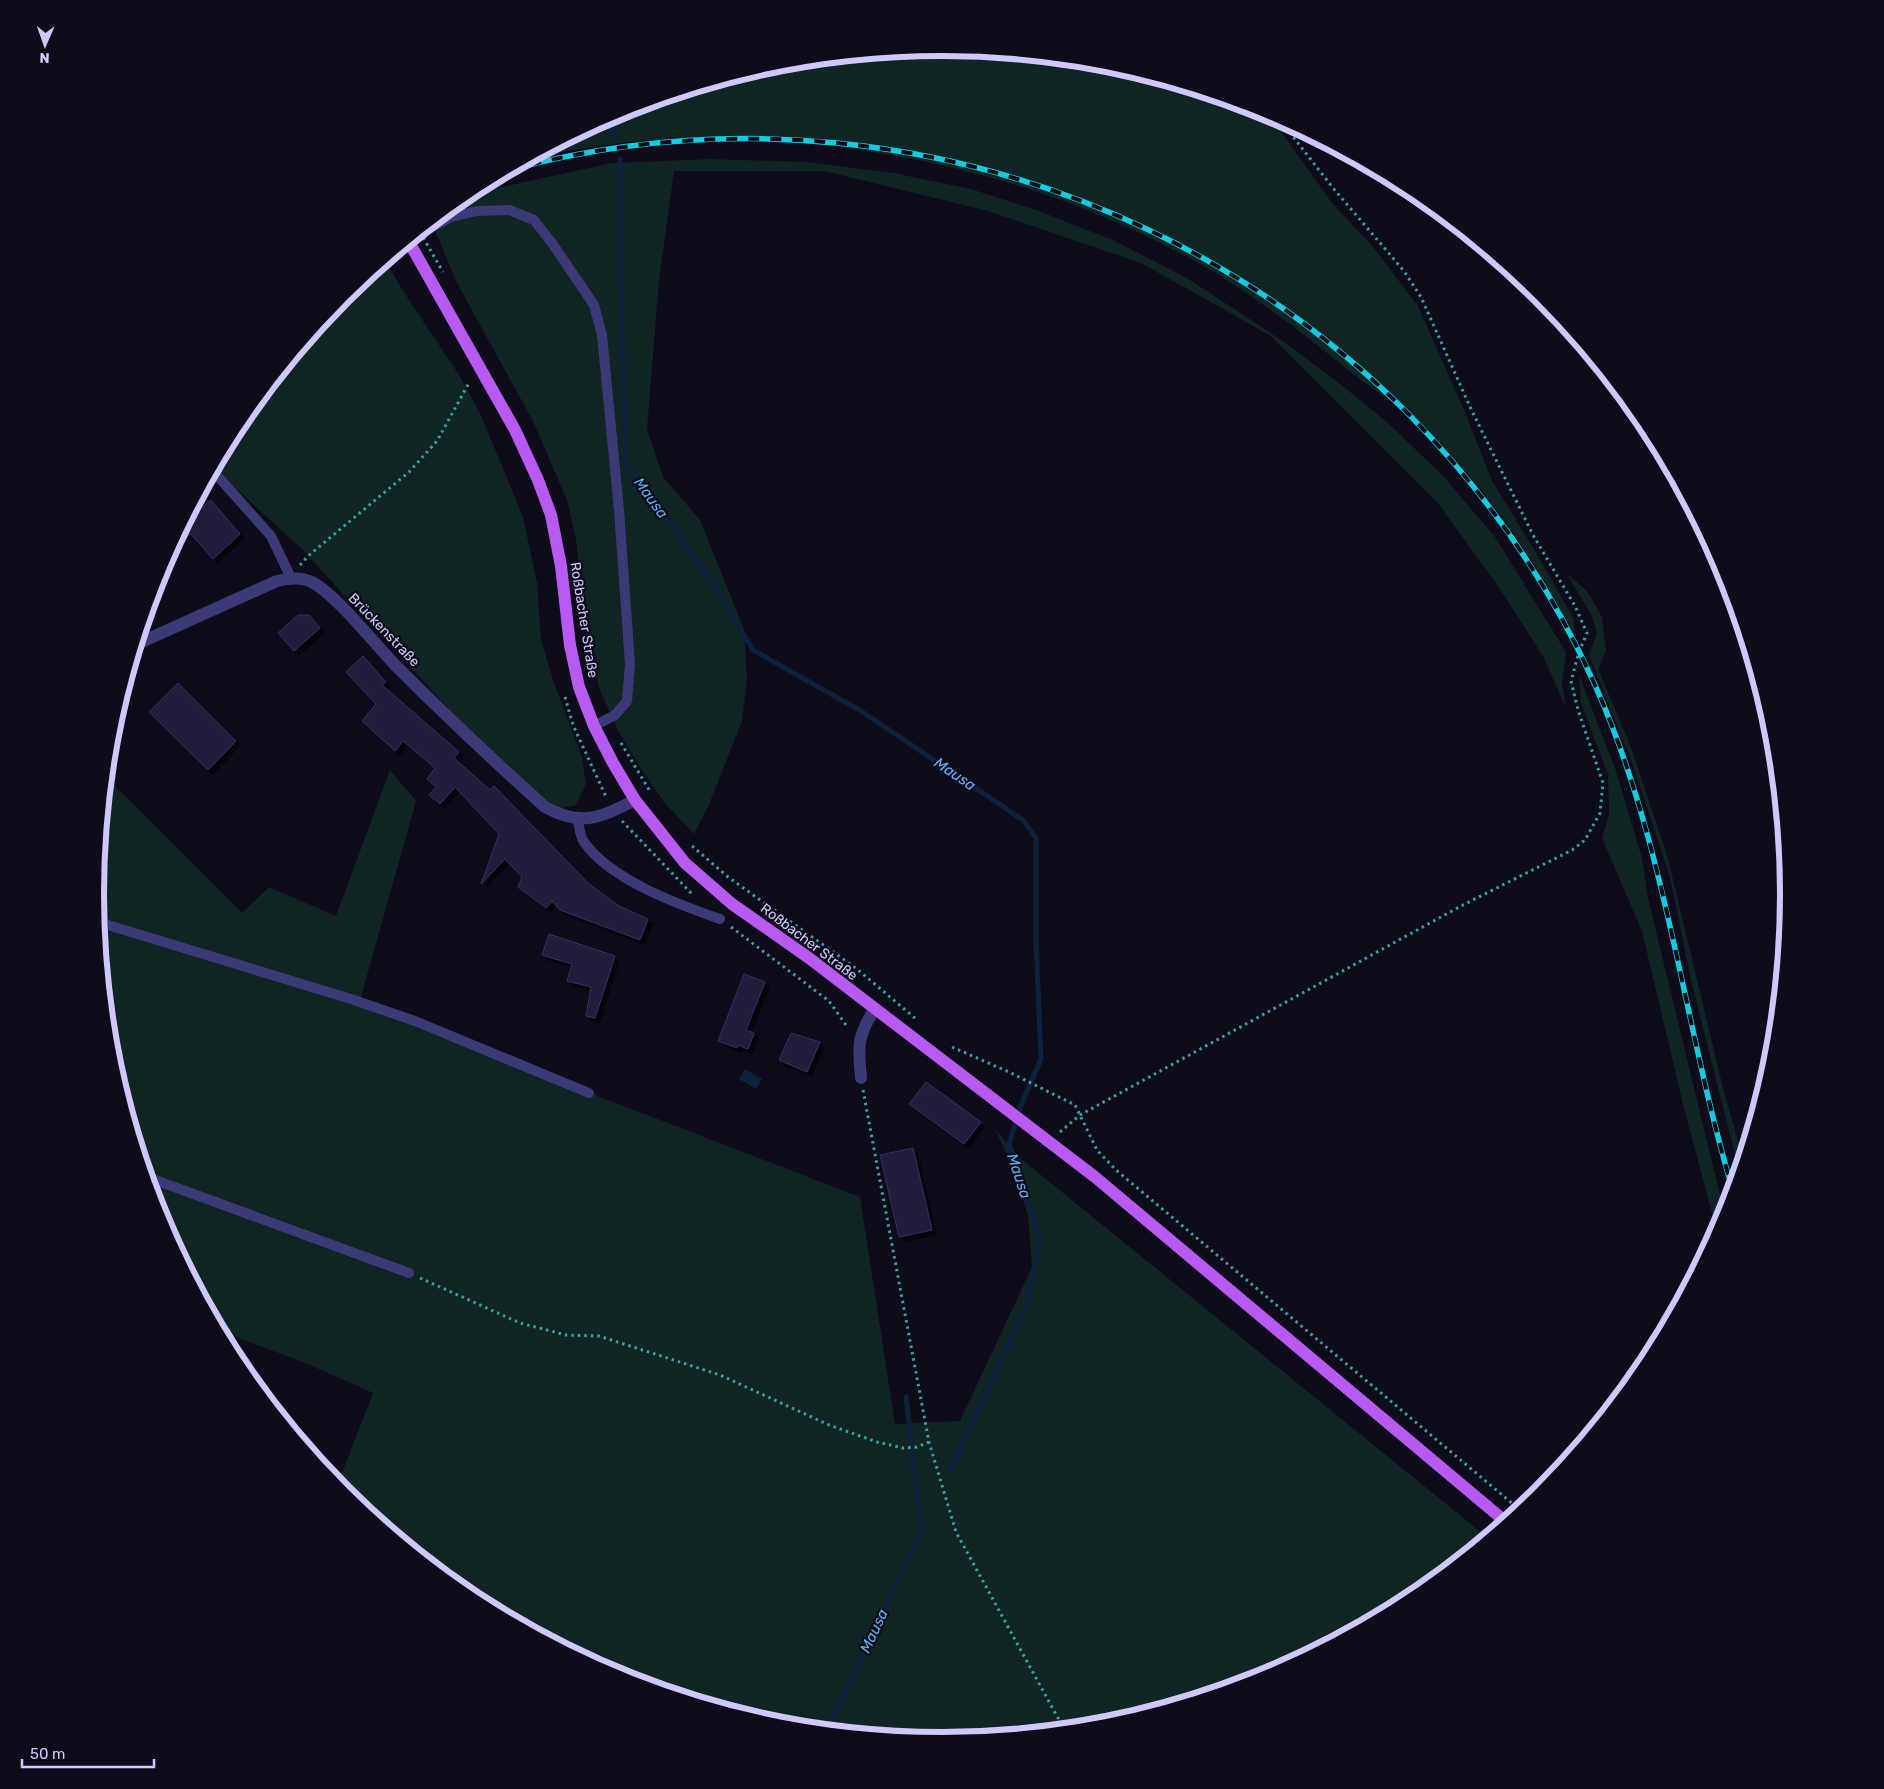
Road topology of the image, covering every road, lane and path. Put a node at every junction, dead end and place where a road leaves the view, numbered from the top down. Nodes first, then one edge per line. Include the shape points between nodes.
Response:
1 (1289, 132) edge
2 (443, 221) edge
3 (423, 237) edge
4 (411, 246) edge
5 (448, 281) dead end
6 (479, 365) junction
7 (216, 475) edge
8 (290, 578) junction
9 (143, 641) edge
10 (607, 720) junction
11 (594, 726) junction
12 (655, 799) dead end
13 (635, 800) junction
14 (578, 820) junction
15 (684, 839) dead end
16 (720, 919) dead end
17 (105, 924) edge
18 (804, 980) dead end
19 (874, 1010) junction
20 (921, 1023) dead end
21 (858, 1046) junction
22 (951, 1047) dead end
23 (861, 1078) joint
24 (589, 1093) dead end
25 (1080, 1115) junction
26 (1051, 1142) junction
27 (154, 1180) edge
28 (409, 1273) joint
29 (929, 1442) junction
30 (1515, 1506) edge
31 (1502, 1519) edge
32 (1061, 1724) edge

1 - 25 path via 1332,188 1404,271 1421,297 1533,535 1575,606 1587,633 1571,681 1603,783 1600,813 1586,840 1572,850 1452,910
2 - 10 lane via 477,211 509,210 534,220 594,305 602,335 630,664 626,701 621,710
3 - 5 path, bridge
4 - 6 main road, Roßbacher Straße
6 - 8 path via 437,441 408,472 308,556
6 - 11 main road, Roßbacher Straße via 515,430 551,515 570,644 579,687
7 - 8 lane via 271,536
8 - 9 street via 259,588
8 - 14 street, Brückenstraße via 303,578 316,585 545,807
10 - 11 lane
10 - 12 path
11 - 13 main road, Roßbacher Straße via 612,764
13 - 14 street via 613,811
13 - 19 main road, Roßbacher Straße via 685,863 732,904
14 - 16 lane via 583,841 614,870 670,901
15 - 20 path via 728,877 857,969
17 - 24 lane via 397,1015
18 - 21 path via 840,1012
19 - 21 street via 862,1030
19 - 26 main road, Roßbacher Straße
21 - 23 street
22 - 25 path via 1069,1101
23 - 29 path
25 - 26 path
25 - 30 path via 1097,1150 1116,1170
26 - 31 main road, Roßbacher Straße
27 - 28 lane
28 - 29 path via 520,1323 566,1335 599,1336 720,1375 829,1425 877,1442 903,1448
29 - 32 path via 956,1532

